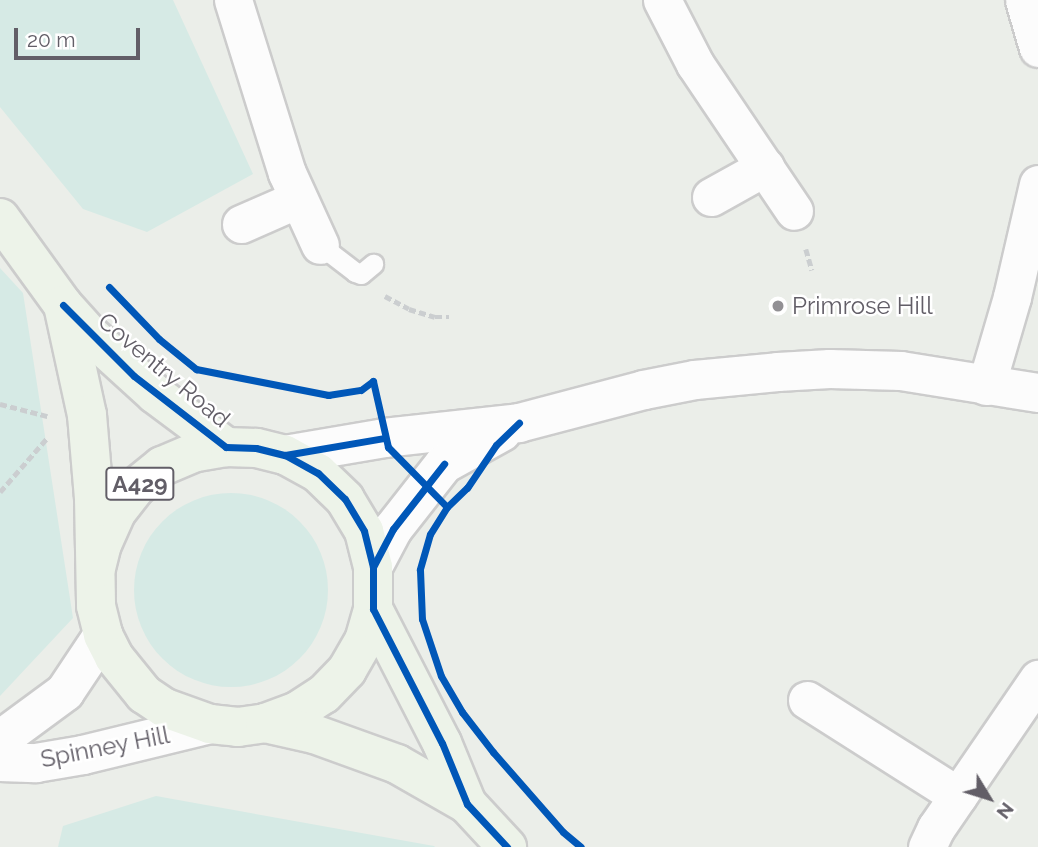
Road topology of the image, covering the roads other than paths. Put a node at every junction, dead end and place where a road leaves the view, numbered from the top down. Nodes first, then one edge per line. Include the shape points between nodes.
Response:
1 (233, 0) edge
2 (662, 0) edge
3 (1024, 0) edge
4 (1038, 48) edge
5 (765, 167) junction
6 (1038, 184) edge
7 (711, 197) dead end
8 (298, 200) junction
9 (794, 211) dead end
10 (0, 218) edge
11 (241, 224) dead end
12 (320, 245) joint
13 (367, 269) road end
14 (63, 305) junction
15 (986, 386) junction
16 (1038, 393) edge
17 (519, 423) junction
18 (226, 447) junction
19 (285, 455) junction
20 (373, 567) junction
21 (96, 568) junction
22 (373, 609) junction
23 (103, 635) junction
24 (1038, 679) edge
25 (807, 700) dead end
26 (265, 723) junction
27 (210, 724) junction
28 (0, 740) edge
29 (0, 762) edge
30 (958, 796) junction
31 (467, 804) junction
32 (507, 847) edge
33 (927, 847) edge

1 - 8 street
2 - 5 street via 695,64
3 - 4 street
5 - 7 street
5 - 9 street
6 - 15 street
8 - 11 street
8 - 12 street
10 - 14 main road, Coventry Road
12 - 13 lane via 348,268
14 - 18 main road, Coventry Road via 141,382
14 - 21 main road, Coventry Road via 87,415
15 - 16 street
15 - 17 street via 901,371 778,372 644,390
17 - 19 street
17 - 20 street via 444,464 393,529
18 - 19 main road, Coventry Road / A429
18 - 21 main road, Coventry Road / A429 via 193,453 162,466 136,487 116,513
19 - 20 main road, Coventry Road / A429 via 318,473 345,499 364,531
20 - 22 main road, Coventry Road / A429
21 - 23 main road, Coventry Road / A429 via 96,606
22 - 26 main road, Coventry Road / A429 via 364,641 347,670 324,694 296,712
22 - 31 main road, Coventry Road via 442,743
23 - 27 main road, Coventry Road / A429 via 127,677 145,694 165,708
23 - 28 street, Spinney Hill via 65,692
24 - 30 street
25 - 30 street
26 - 27 main road, Coventry Road / A429 via 238,727
26 - 31 main road, Coventry Road via 339,742 397,764
27 - 29 street, Spinney Hill via 83,755 36,763
30 - 33 street
31 - 32 main road, Coventry Road

